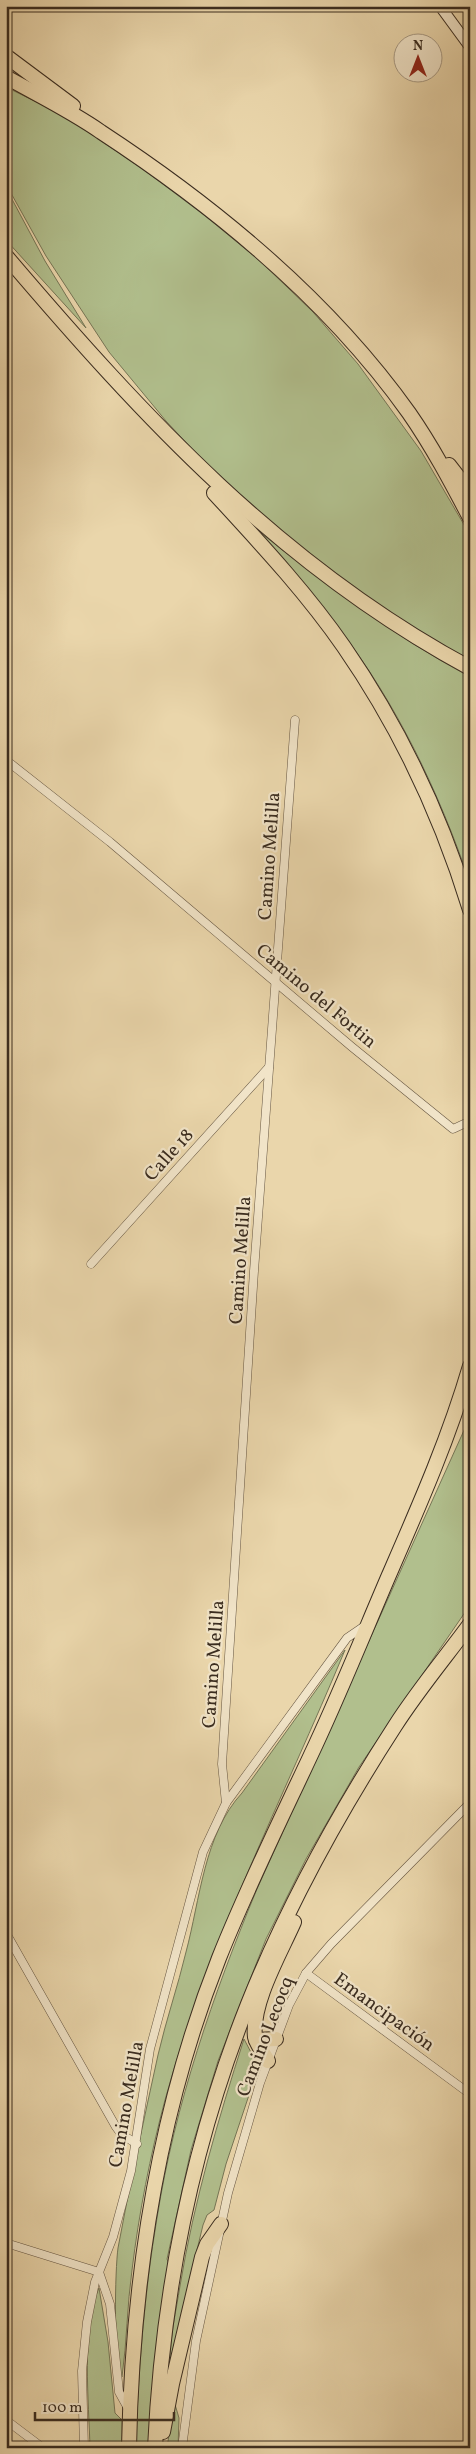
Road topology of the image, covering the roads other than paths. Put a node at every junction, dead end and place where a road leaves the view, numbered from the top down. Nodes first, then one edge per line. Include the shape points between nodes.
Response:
1 (440, 6) edge
2 (470, 47) edge
3 (6, 56) edge
4 (6, 77) edge
5 (84, 121) junction
6 (6, 256) edge
7 (409, 413) junction
8 (179, 448) junction
9 (470, 482) edge
10 (470, 492) edge
11 (470, 518) edge
12 (470, 668) edge
13 (295, 720) dead end
14 (6, 760) edge
15 (470, 910) edge
16 (275, 982) junction
17 (269, 1067) junction
18 (470, 1121) edge
19 (91, 1264) dead end
20 (470, 1366) edge
21 (470, 1396) edge
22 (438, 1463) junction
23 (368, 1624) junction
24 (470, 1624) edge
25 (226, 1803) junction
26 (470, 1803) edge
27 (302, 1886) junction
28 (6, 1933) edge
29 (306, 1973) junction
30 (276, 2039) junction
31 (256, 2040) junction
32 (268, 2061) junction
33 (470, 2094) edge
34 (137, 2144) junction
35 (221, 2224) junction
36 (6, 2243) edge
37 (98, 2272) junction
38 (130, 2412) junction
39 (6, 2420) edge
40 (43, 2448) edge
41 (84, 2448) edge
42 (129, 2448) edge
43 (155, 2448) edge
44 (161, 2448) edge
45 (182, 2448) edge

1 - 2 street
3 - 5 highway via 77,109
4 - 5 highway
5 - 7 highway via 221,217 264,255 338,328
6 - 8 highway
7 - 9 highway
7 - 10 highway
7 - 11 highway
8 - 12 highway via 300,556 386,618
8 - 15 highway via 306,598 371,688 436,810
13 - 16 street, Camino Melilla
14 - 16 street, Camino del Fortin via 110,842
16 - 17 street, Camino Melilla
16 - 18 street, Camino del Fortin via 453,1129
17 - 19 street, Calle 18
17 - 25 street, Camino Melilla via 222,1764
20 - 22 highway
21 - 22 highway
22 - 23 highway
23 - 25 street, Camino Melilla via 347,1638
23 - 38 highway via 219,1958 182,2073 168,2122 151,2209 134,2330
24 - 27 highway via 396,1725 334,1825
25 - 34 street, Camino Melilla via 203,1852 161,2003 150,2049
26 - 29 street, Camino Lecocq
27 - 31 highway via 300,1910 256,2017
27 - 43 highway via 232,2046 192,2183 166,2323
28 - 34 street via 116,2127
29 - 30 street, Camino Lecocq
29 - 33 street, Emancipación
30 - 31 highway
30 - 32 street, Camino Lecocq
31 - 32 highway
32 - 35 street, Camino Lecocq
34 - 37 street, Camino Melilla via 113,2237
35 - 44 highway via 202,2257 172,2384
35 - 45 street, Camino Lecocq via 196,2340
36 - 37 street
37 - 38 street via 110,2304 119,2392
37 - 41 street, Camino Melilla via 84,2345
38 - 42 highway
39 - 40 street

